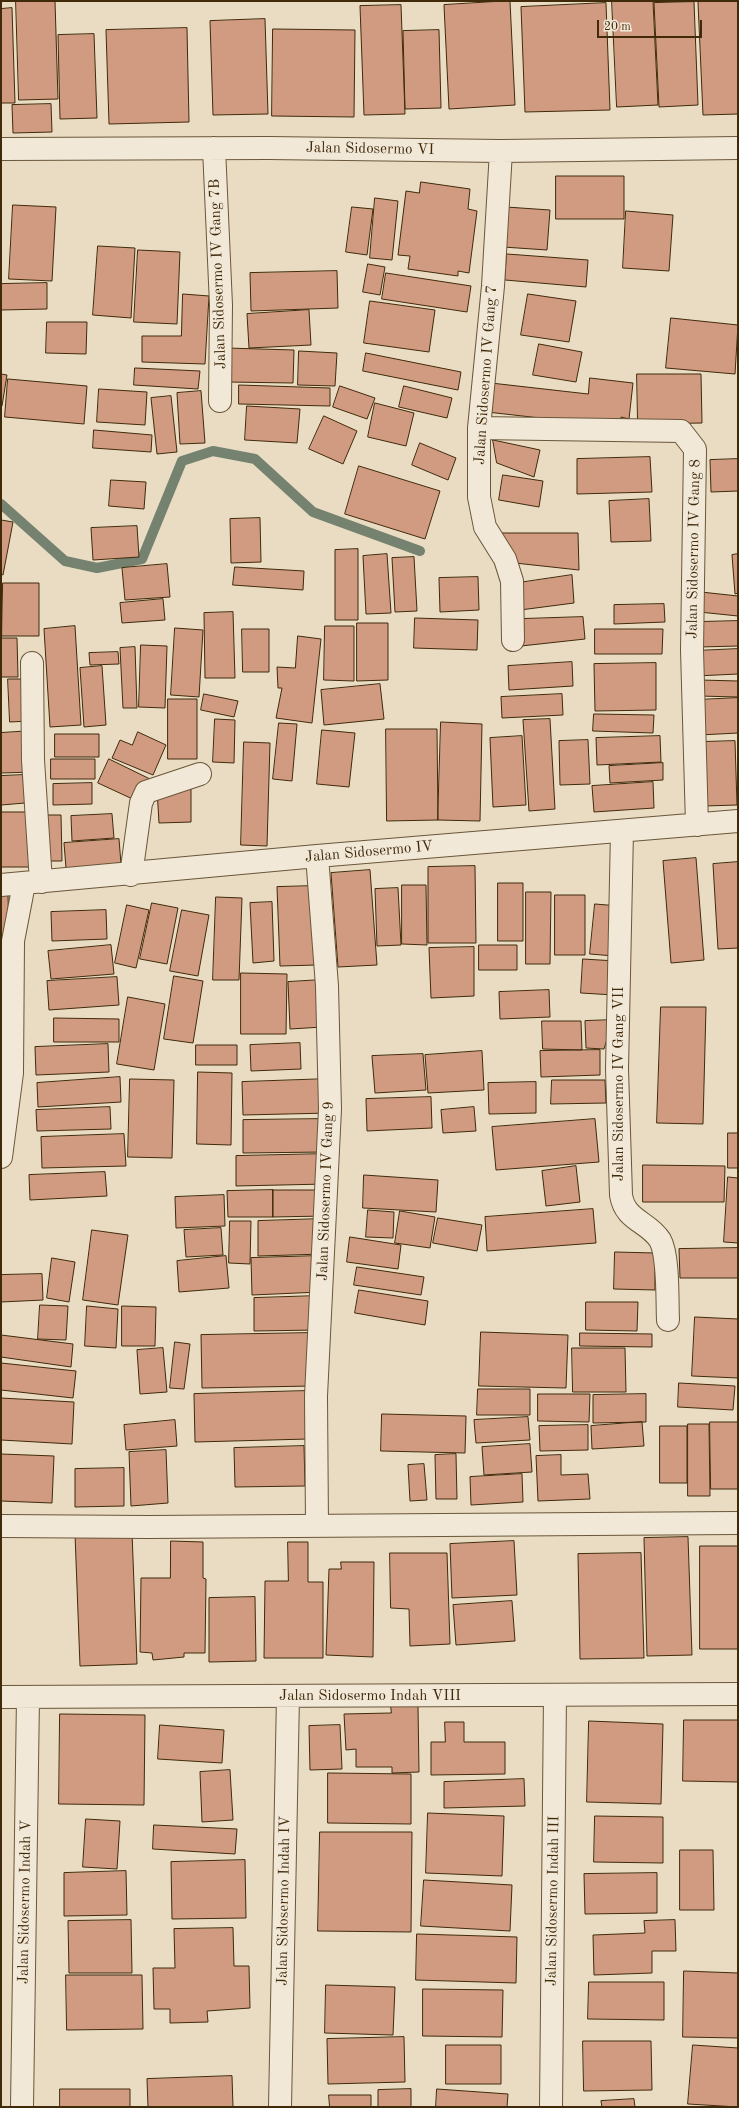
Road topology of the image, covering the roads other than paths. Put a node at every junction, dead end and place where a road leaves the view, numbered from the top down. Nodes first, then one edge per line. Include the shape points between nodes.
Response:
1 (214, 148) junction
2 (738, 148) edge
3 (1, 149) edge
4 (501, 151) junction
5 (220, 401) dead end
6 (479, 428) junction
7 (513, 640) dead end
8 (32, 663) dead end
9 (200, 774) dead end
10 (738, 821) edge
11 (696, 825) junction
12 (622, 831) junction
13 (316, 856) junction
14 (131, 874) junction
15 (33, 883) junction
16 (1, 885) edge
17 (1, 1157) edge
18 (668, 1320) dead end
19 (738, 1523) edge
20 (1, 1526) edge
21 (317, 1526) junction
22 (738, 1694) edge
23 (555, 1695) junction
24 (288, 1696) junction
25 (1, 1697) edge
26 (28, 1697) junction
27 (22, 2107) edge
28 (280, 2107) edge
29 (551, 2107) edge

1 - 3 street, Jalan Sidosermo VI
1 - 4 street, Jalan Sidosermo VI
1 - 5 street, Jalan Sidosermo IV Gang 7B via 221,305
2 - 4 street, Jalan Sidosermo VI
4 - 6 street, Jalan Sidosermo IV Gang 7 via 493,286
6 - 7 street, Jalan Sidosermo IV Gang 7 via 479,497 485,527 505,558 512,581
6 - 11 street, Jalan Sidosermo IV Gang 8 via 681,431 695,449 692,650
8 - 15 street
9 - 14 street via 146,792 141,803
10 - 11 street, Jalan Sidosermo IV
11 - 12 street, Jalan Sidosermo IV
12 - 13 street, Jalan Sidosermo IV
12 - 18 street, Jalan Sidosermo IV Gang VII via 617,1069 620,1195 628,1213 654,1233 663,1247
13 - 14 street, Jalan Sidosermo IV
13 - 21 street, Jalan Sidosermo IV Gang 9 via 327,986 330,1102 316,1396
14 - 15 street, Jalan Sidosermo IV
15 - 16 street, Jalan Sidosermo IV
15 - 17 street via 14,941 12,1073
19 - 21 street
20 - 21 street
22 - 23 street, Jalan Sidosermo Indah VIII
23 - 24 street, Jalan Sidosermo Indah VIII
23 - 29 street, Jalan Sidosermo Indah III
24 - 26 street, Jalan Sidosermo Indah VIII
24 - 28 street, Jalan Sidosermo Indah IV
25 - 26 street, Jalan Sidosermo Indah VIII
26 - 27 street, Jalan Sidosermo Indah V

